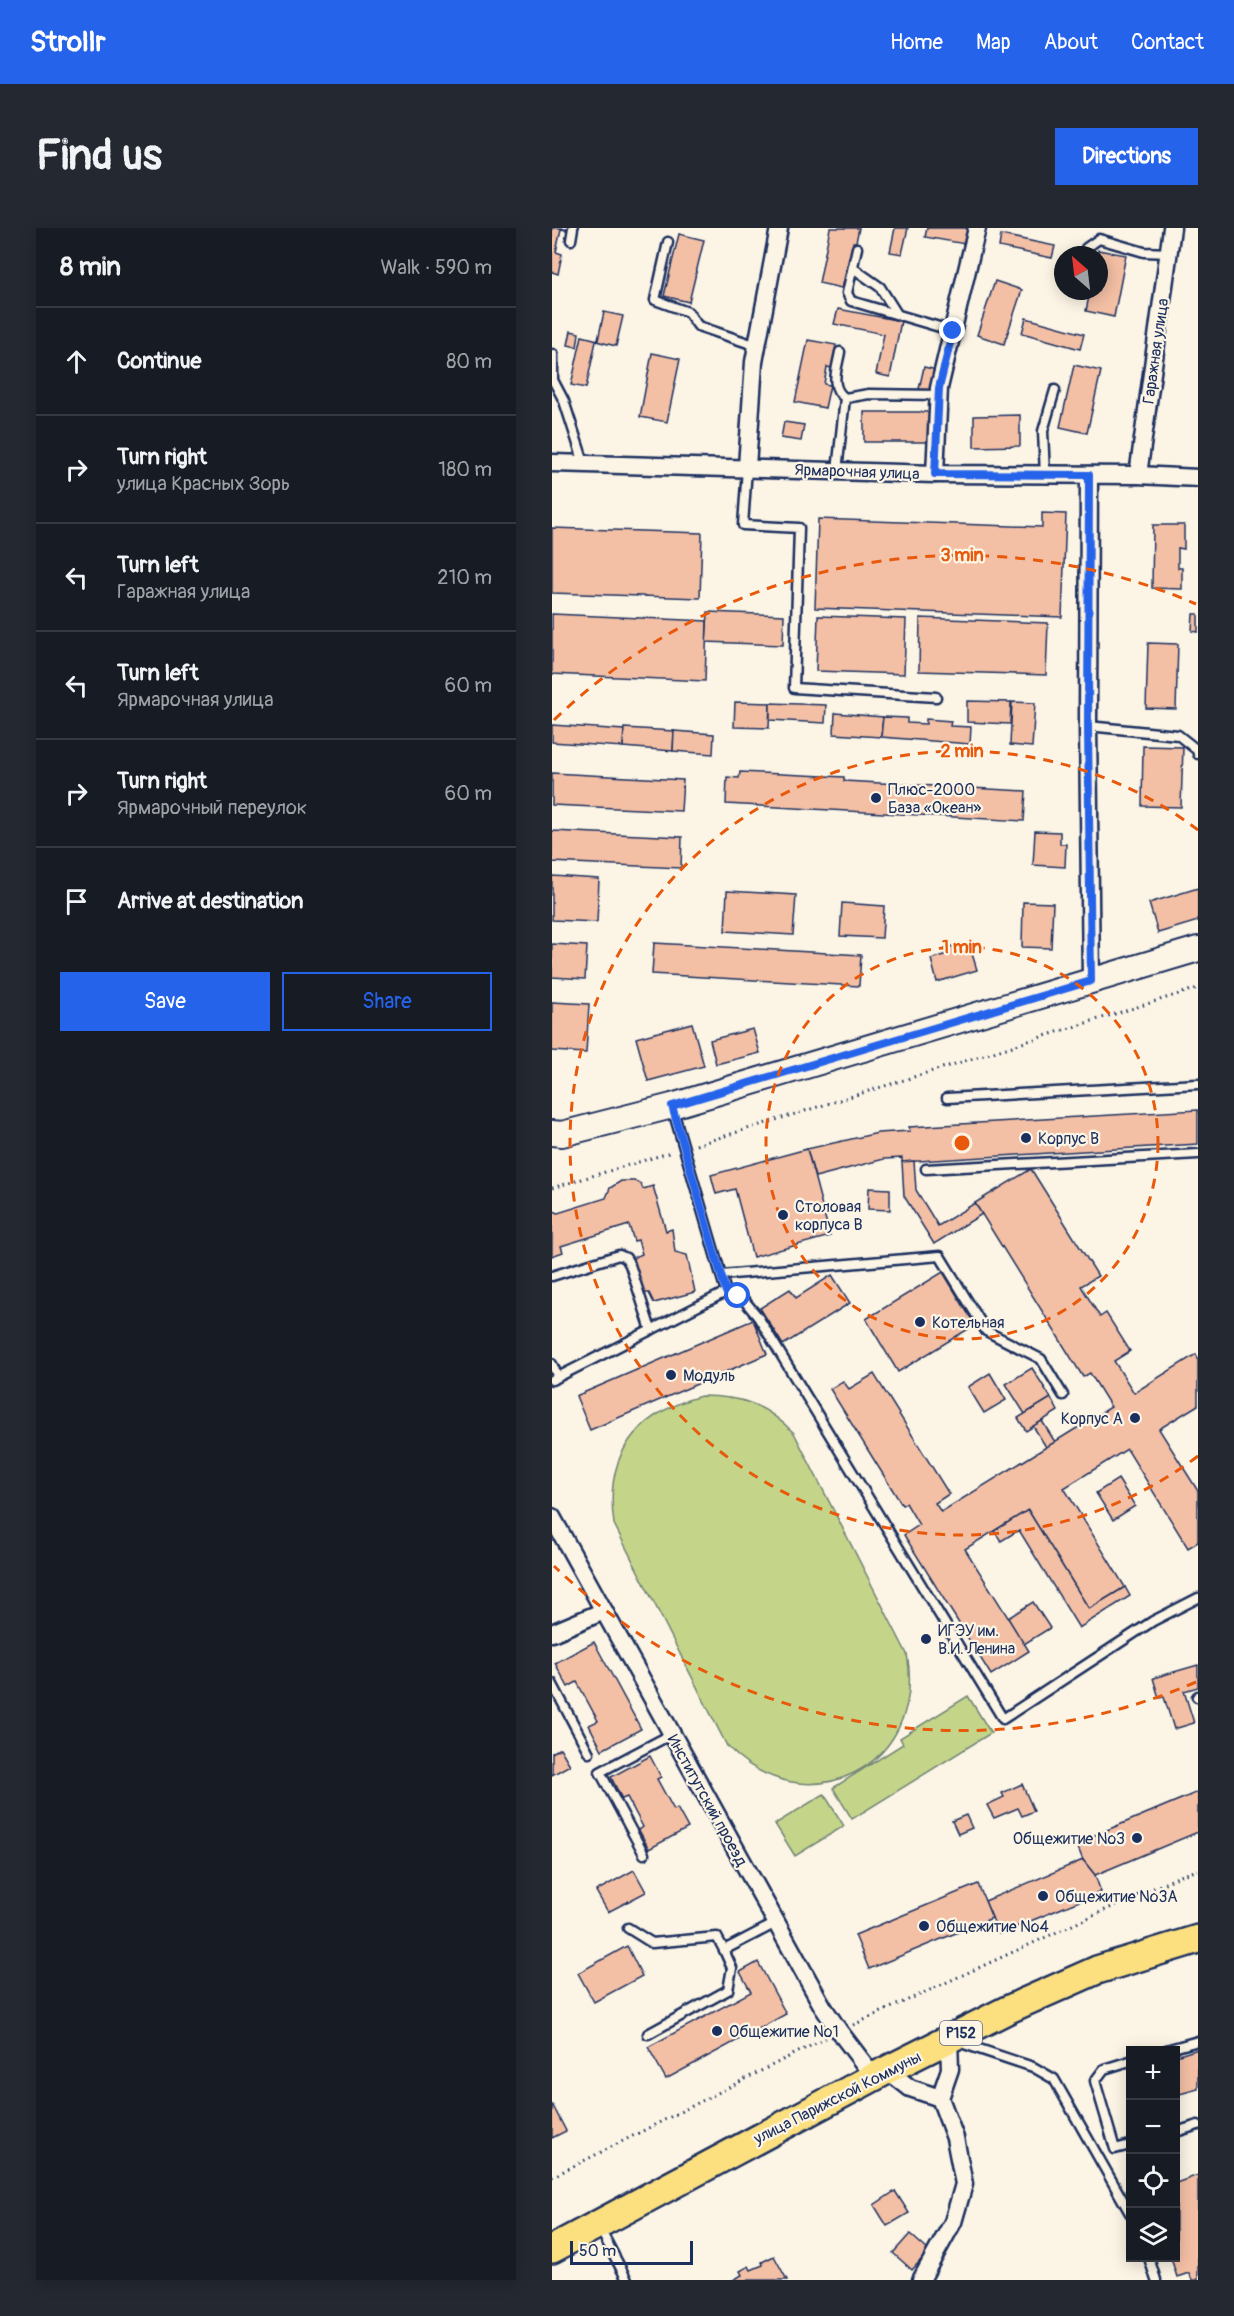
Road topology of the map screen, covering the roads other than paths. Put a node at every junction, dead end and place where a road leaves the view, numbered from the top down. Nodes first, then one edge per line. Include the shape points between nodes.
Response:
1 (573, 228) edge
2 (779, 228) edge
3 (977, 228) edge
4 (1172, 228) edge
5 (571, 240) dead end
6 (669, 242) dead end
7 (1089, 246) edge
8 (857, 248) dead end
9 (1169, 253) junction
10 (853, 268) junction
11 (897, 314) junction
12 (953, 331) junction
13 (757, 346) junction
14 (840, 352) dead end
15 (553, 354) edge
16 (1055, 390) dead end
17 (939, 395) junction
18 (845, 398) junction
19 (552, 463) edge
20 (584, 464) junction
21 (747, 467) junction
22 (837, 471) junction
23 (935, 474) junction
24 (1044, 475) junction
25 (1089, 475) junction
26 (1138, 475) junction
27 (1198, 478) edge
28 (936, 697) dead end
29 (1088, 726) junction
30 (1198, 754) edge
31 (1198, 949) edge
32 (1091, 981) junction
33 (1198, 1084) edge
34 (948, 1098) dead end
35 (672, 1106) junction
36 (555, 1136) edge
37 (1198, 1154) edge
38 (926, 1169) dead end
39 (721, 1275) junction
40 (552, 1276) edge
41 (726, 1292) junction
42 (651, 1330) junction
43 (552, 1364) edge
44 (555, 1378) edge
45 (1063, 1395) dead end
46 (552, 1517) edge
47 (1198, 1598) edge
48 (604, 1611) junction
49 (552, 1633) edge
50 (552, 1683) edge
51 (672, 1734) junction
52 (589, 1753) dead end
53 (644, 1854) dead end
54 (776, 1923) junction
55 (628, 1928) dead end
56 (1198, 1939) edge
57 (724, 1950) junction
58 (648, 2034) dead end
59 (949, 2039) junction
60 (1198, 2041) edge
61 (1180, 2046) edge
62 (1126, 2062) edge
63 (880, 2073) junction
64 (940, 2098) junction
65 (1198, 2125) edge
66 (1180, 2131) edge
67 (1126, 2147) edge
68 (1129, 2208) edge
69 (598, 2224) junction
70 (552, 2249) edge
71 (1150, 2262) edge
72 (627, 2280) edge
73 (921, 2280) edge
74 (1156, 2280) edge

1 - 5 lane
2 - 13 street
3 - 12 street
4 - 9 street, Гаражная улица
6 - 13 lane via 655,300 688,312 698,326
7 - 9 lane via 1099,239 1144,252
8 - 10 lane
9 - 26 street, Гаражная улица
10 - 11 lane via 880,287
10 - 11 lane via 850,301
11 - 12 lane
12 - 17 street
13 - 21 street
14 - 18 lane via 835,384
15 - 20 lane via 554,380
16 - 24 lane via 1043,431
17 - 18 lane via 869,394
17 - 23 street
18 - 22 lane
19 - 20 street, Ярмарочная улица
20 - 21 street, Ярмарочная улица
21 - 22 street, Ярмарочная улица
21 - 28 lane via 742,525 800,528 794,688
22 - 23 street, Ярмарочная улица
23 - 24 street, Ярмарочная улица
24 - 25 street, Ярмарочная улица
25 - 26 street, Ярмарочная улица
25 - 29 street
26 - 27 street, Ярмарочная улица
29 - 30 lane via 1178,735
29 - 32 street
31 - 32 street
32 - 35 street
33 - 34 lane
35 - 36 street
35 - 39 lane
37 - 38 lane
39 - 41 lane
39 - 45 lane via 940,1256 987,1331 1041,1359
40 - 42 lane via 622,1256 630,1264
41 - 42 lane
41 - 47 lane via 744,1300 758,1317 1003,1719 1153,1621
42 - 44 lane
43 - 44 lane
46 - 48 street, Институтский проезд
48 - 49 street
48 - 51 street, Институтский проезд
50 - 52 lane
51 - 53 lane via 600,1772
51 - 54 street, Институтский проезд
54 - 57 lane
54 - 63 street, Институтский проезд via 839,2031
55 - 57 lane via 652,1943 717,1937
56 - 59 main road, улица Парижской Коммуны / Р152 via 1097,1970
57 - 58 lane via 732,1968 728,1990
59 - 63 main road, улица Парижской Коммуны / Р152
59 - 64 street via 950,2068
59 - 68 lane via 1033,2067 1054,2079
60 - 61 lane
62 - 67 lane via 1104,2069 1095,2081 1115,2150
63 - 64 street, Институтский проезд
63 - 69 main road, улица Парижской Коммуны / Р152
64 - 73 street via 955,2138 964,2184 953,2222
65 - 66 lane
69 - 70 main road, улица Парижской Коммуны / Р152
69 - 72 lane
71 - 74 lane

